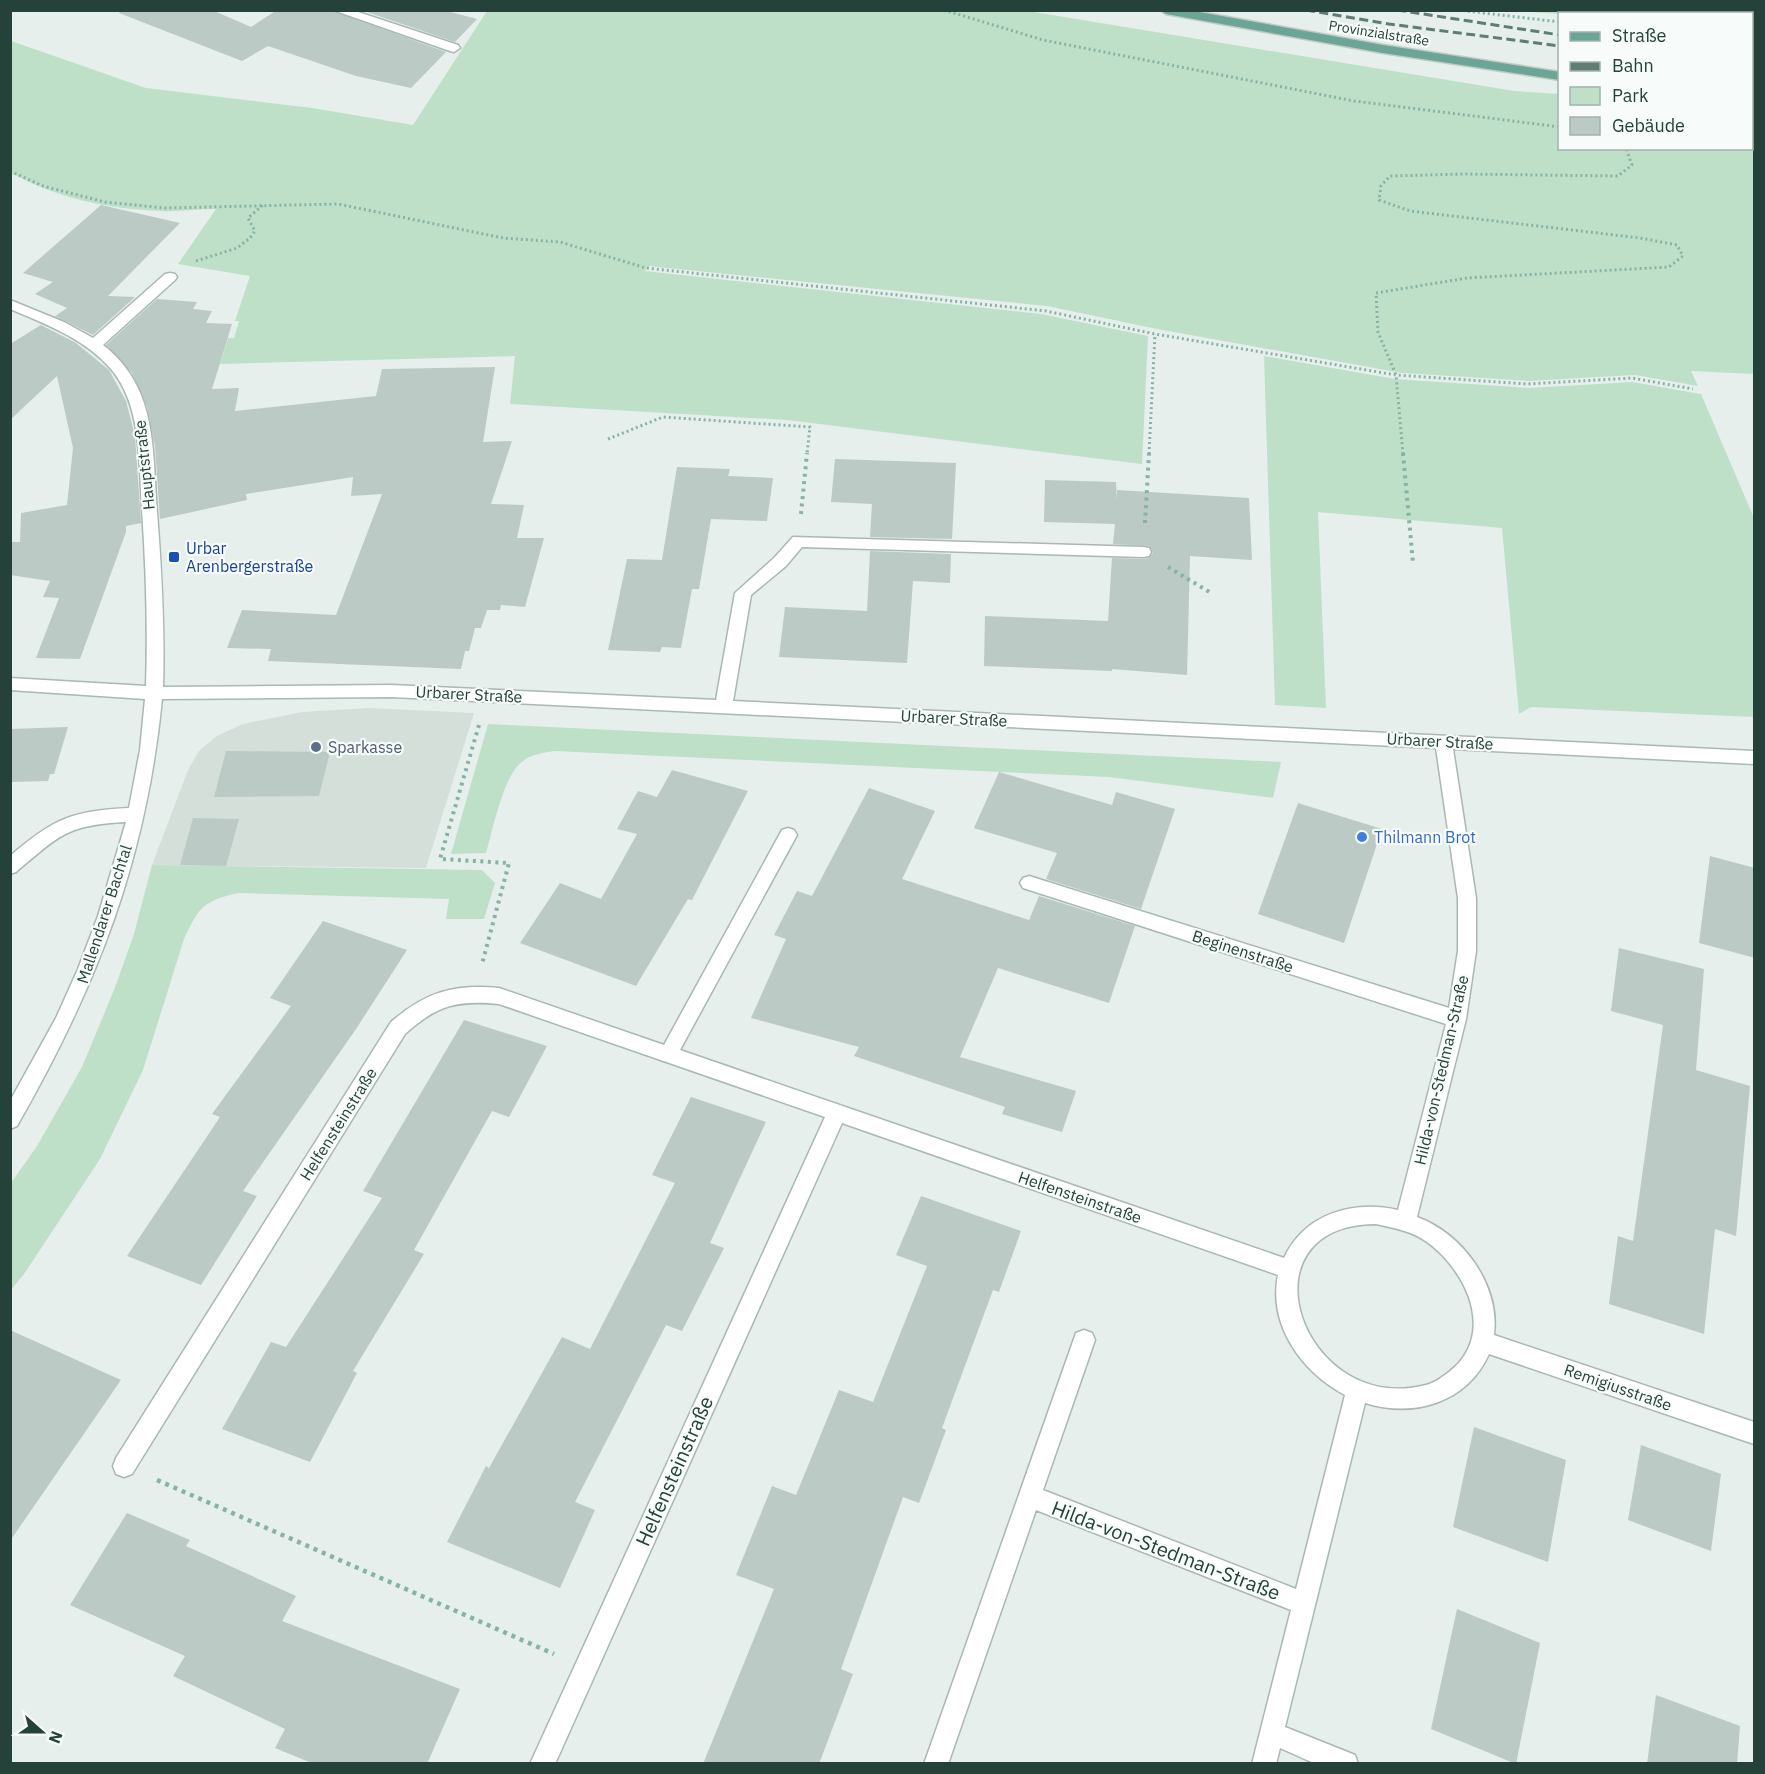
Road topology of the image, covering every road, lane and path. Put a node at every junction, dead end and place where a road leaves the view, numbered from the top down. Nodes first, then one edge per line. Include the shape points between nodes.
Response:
1 (339, 10) edge
2 (944, 10) edge
3 (1166, 10) edge
4 (1458, 10) edge
5 (1558, 22) edge
6 (454, 48) dead end
7 (1556, 76) edge
8 (1558, 127) edge
9 (1627, 150) edge
10 (10, 171) edge
11 (264, 205) junction
12 (170, 277) joint
13 (10, 303) edge
14 (1155, 334) junction
15 (93, 346) junction
16 (1396, 375) junction
17 (1694, 389) dead end
18 (608, 439) dead end
19 (798, 541) junction
20 (1143, 552) junction
21 (1413, 563) dead end
22 (1210, 593) dead end
23 (10, 684) edge
24 (154, 693) junction
25 (488, 695) junction
26 (724, 705) junction
27 (1443, 741) junction
28 (1755, 757) edge
29 (136, 814) junction
30 (788, 835) dead end
31 (10, 867) edge
32 (1029, 883) dead end
33 (474, 993) junction
34 (1456, 1019) junction
35 (669, 1053) junction
36 (837, 1113) junction
37 (10, 1120) edge
38 (1406, 1221) junction
39 (1289, 1269) junction
40 (1084, 1340) dead end
41 (1482, 1341) junction
42 (1357, 1391) junction
43 (1755, 1433) edge
44 (123, 1466) joint
45 (1029, 1496) junction
46 (1304, 1603) junction
47 (585, 1668) junction
48 (1272, 1733) junction
49 (542, 1764) edge
50 (936, 1764) edge
51 (1264, 1764) edge
52 (1346, 1764) edge

1 - 6 street
2 - 8 path via 1043,40 1354,101
3 - 7 main road, Provinzialstraße
4 - 5 path
9 - 16 path via 1632,165 1618,176 1390,176 1381,186 1379,201 1410,211 1640,238 1677,245 1683,256 1669,267 1467,278 1376,293 1378,332
10 - 11 path via 43,186 105,202 164,208
11 - 12 path via 248,218 255,231 251,239 205,256
11 - 14 path via 338,204 503,238 560,242 646,268 1046,311
12 - 15 street
13 - 15 street, Hauptstraße
14 - 16 path
14 - 20 path
15 - 24 street, Hauptstraße via 127,380 142,430 154,567
16 - 17 path via 1527,384 1632,378
16 - 21 path
18 - 19 path via 663,417 810,428
19 - 20 street
19 - 26 street via 743,593
20 - 22 path
23 - 24 street, Urbarer Straße
24 - 25 street, Urbarer Straße via 340,690
24 - 29 street, Mallendarer Bachtal
25 - 26 street, Urbarer Straße
25 - 33 path via 440,859 509,863
26 - 27 street, Urbarer Straße
27 - 28 street, Urbarer Straße
27 - 34 street, Hilda-von-Stedman-Straße via 1467,898 1467,951
29 - 31 street via 68,823
29 - 37 street, Mallendarer Bachtal via 98,945 43,1067
30 - 35 street
32 - 34 street, Beginenstraße
33 - 35 street, Helfensteinstraße via 499,996
33 - 44 street, Helfensteinstraße via 433,1001 398,1028
34 - 38 street, Hilda-von-Stedman-Straße
35 - 36 street, Helfensteinstraße
36 - 39 street, Helfensteinstraße
36 - 47 street, Helfensteinstraße
38 - 39 street via 1376,1215 1347,1217 1322,1228 1302,1245
38 - 41 street via 1435,1236 1459,1257 1475,1283 1484,1312
39 - 42 street via 1287,1306 1291,1325 1306,1352 1328,1375
40 - 45 street
41 - 42 street via 1471,1368 1449,1387 1422,1398 1389,1400
41 - 43 street, Remigiusstraße
42 - 46 street, Hilda-von-Stedman-Straße
44 - 47 path
45 - 46 street, Hilda-von-Stedman-Straße
45 - 50 street
46 - 48 street, Hilda-von-Stedman-Straße
47 - 49 street, Helfensteinstraße
48 - 51 street, Hilda-von-Stedman-Straße
48 - 52 street

